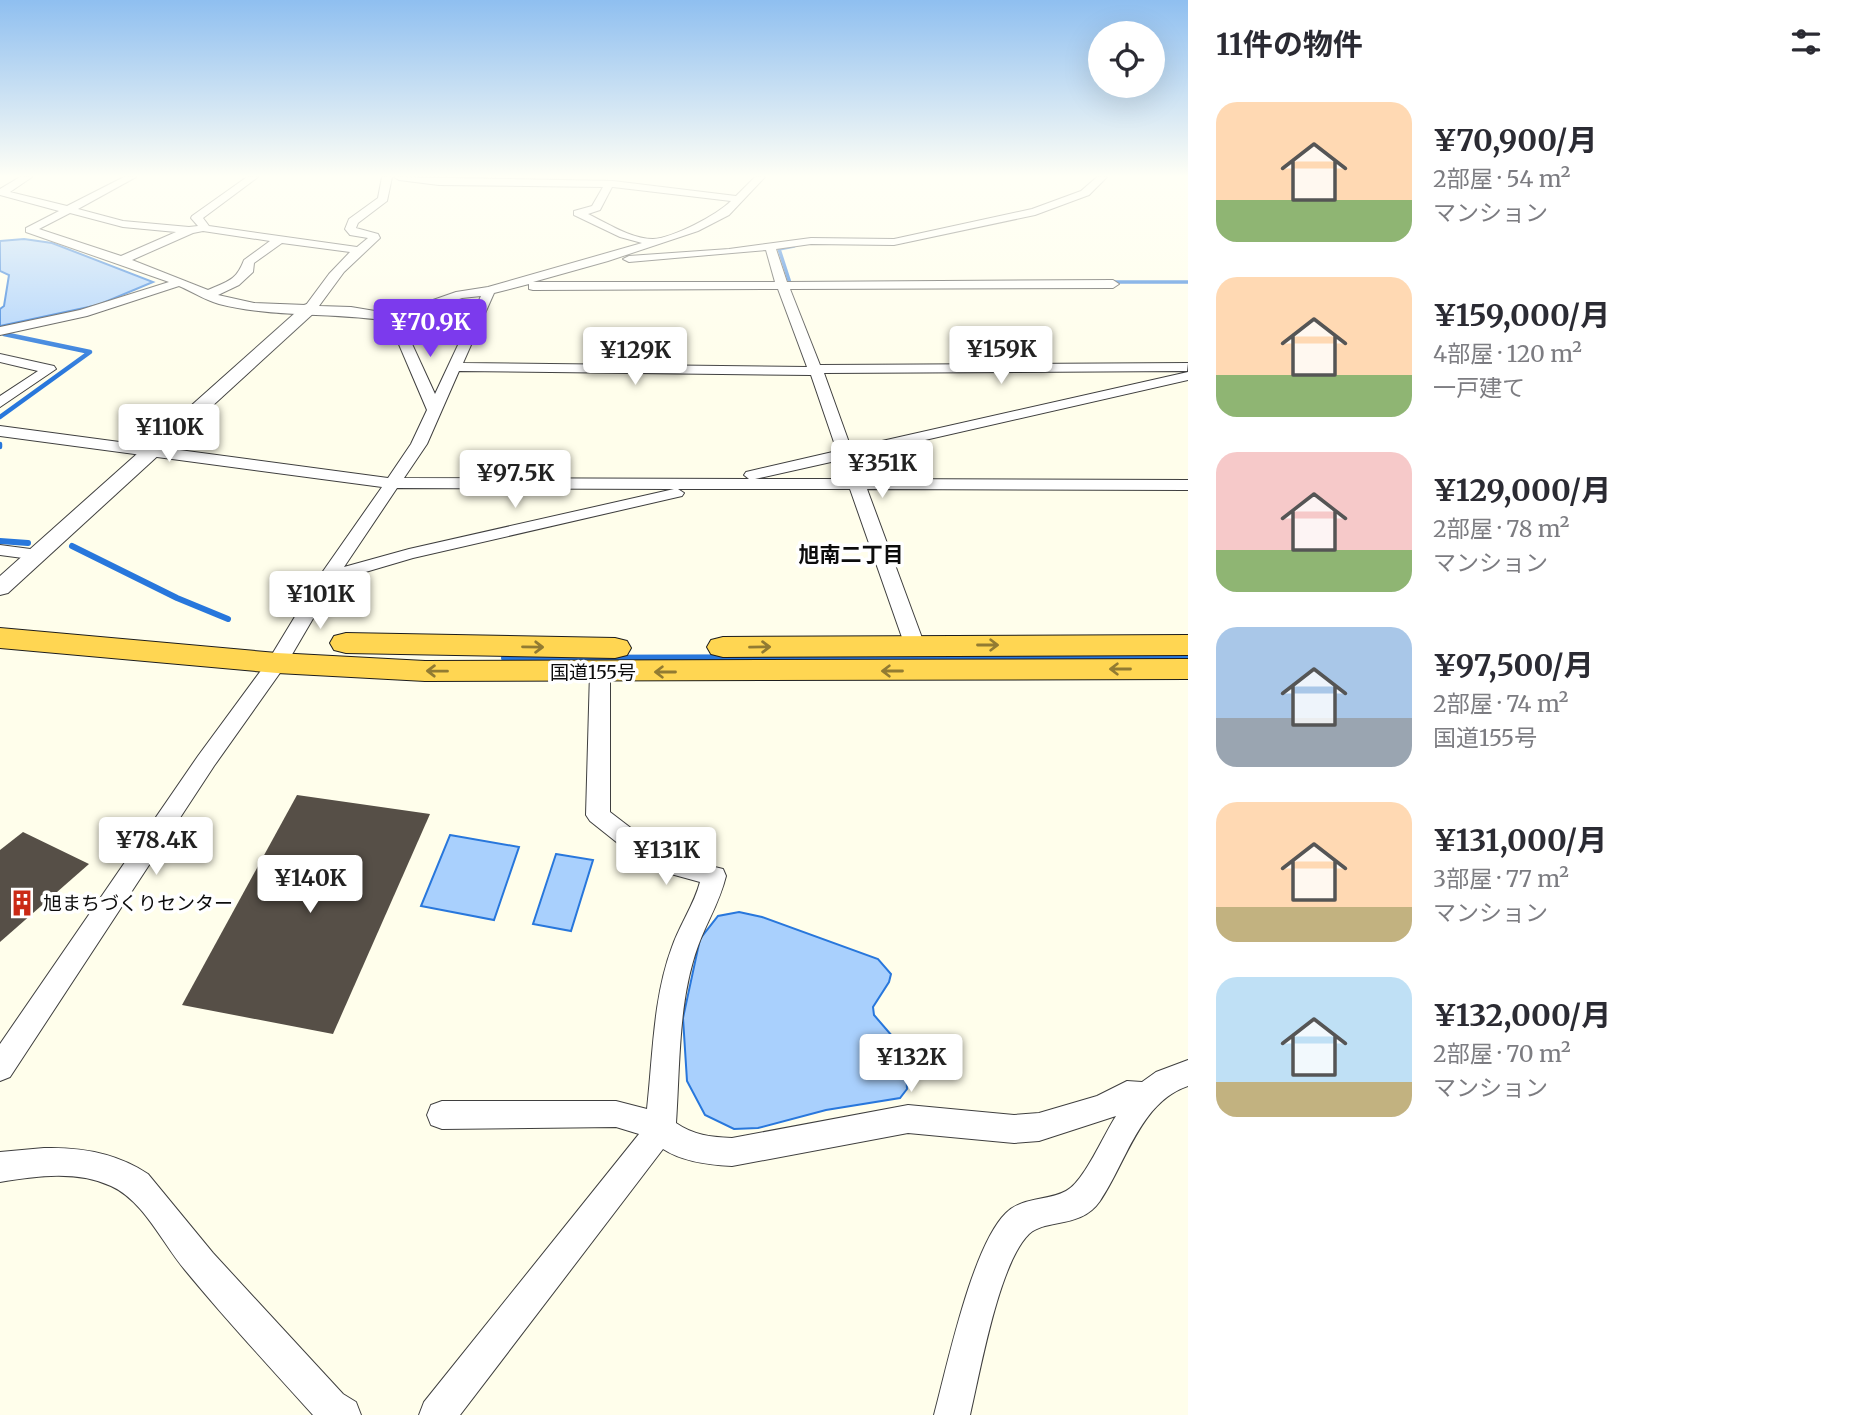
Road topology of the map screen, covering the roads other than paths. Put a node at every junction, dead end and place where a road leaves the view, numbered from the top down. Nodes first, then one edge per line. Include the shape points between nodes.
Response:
1 (72, 243) edge
2 (160, 243) edge
3 (274, 243) edge
4 (309, 243) edge
5 (369, 243) edge
6 (651, 243) edge
7 (797, 243) edge
8 (770, 247) junction
9 (358, 250) junction
10 (124, 259) junction
11 (604, 259) junction
12 (180, 282) junction
13 (1113, 284) dead end
14 (506, 286) junction
15 (785, 286) junction
16 (489, 291) junction
17 (207, 295) junction
18 (310, 308) junction
19 (394, 318) junction
20 (0, 331) edge
21 (0, 358) edge
22 (455, 367) junction
23 (1188, 367) edge
24 (815, 370) junction
25 (1188, 376) edge
26 (0, 403) edge
27 (435, 411) junction
28 (0, 430) edge
29 (153, 452) junction
30 (846, 454) junction
31 (391, 483) junction
32 (712, 484) junction
33 (856, 484) junction
34 (1188, 485) edge
35 (0, 550) edge
36 (38, 555) junction
37 (328, 577) junction
38 (0, 588) edge
39 (0, 618) edge
40 (0, 638) edge
41 (1188, 645) edge
42 (915, 646) junction
43 (284, 652) junction
44 (1188, 669) edge
45 (600, 672) junction
46 (0, 1068) edge
47 (1188, 1073) edge
48 (1147, 1095) junction
49 (442, 1115) dead end
50 (660, 1130) junction
51 (0, 1167) edge
52 (343, 1415) edge
53 (437, 1415) edge
54 (952, 1415) edge

1 - 10 street
2 - 10 street
3 - 17 street via 248,262 247,272 235,282
4 - 9 street
5 - 9 street
6 - 11 street
7 - 8 street
8 - 11 street
8 - 15 street
9 - 18 street
10 - 12 street
11 - 14 street
12 - 17 street
12 - 20 street via 83,313
13 - 15 street
14 - 15 street
14 - 16 street
15 - 24 street
16 - 19 street via 460,295
16 - 22 street
17 - 18 street via 254,307
18 - 19 street
18 - 29 street
19 - 27 street
21 - 26 street via 49,369
22 - 24 street
22 - 27 street
23 - 24 street
24 - 30 street
25 - 30 street
27 - 31 street via 419,444
28 - 29 street
29 - 31 street
29 - 36 street
30 - 32 street
30 - 33 street
31 - 32 street
31 - 37 street
32 - 33 street
32 - 37 street
33 - 34 street
33 - 42 street
35 - 36 street
36 - 38 street
37 - 43 street
39 - 43 highway, 国道155号
40 - 43 highway, 国道155号
42 -> 41 highway, 国道155号
43 -> 42 highway, 国道155号
45 -> 43 highway, 国道155号 via 425,671
43 - 46 street
44 -> 45 highway, 国道155号
45 - 50 street via 598,815 658,862 714,876 685,946 673,997
47 - 48 street via 1162,1082
48 - 50 street via 1127,1094 1104,1107 1039,1127 1014,1129 908,1119 733,1152 680,1143
48 - 54 street via 1086,1195 1070,1207 1018,1222 1004,1240 976,1321
49 - 50 street via 616,1114
50 - 53 street
51 - 52 street via 74,1160 118,1173 152,1198 183,1243 330,1407

